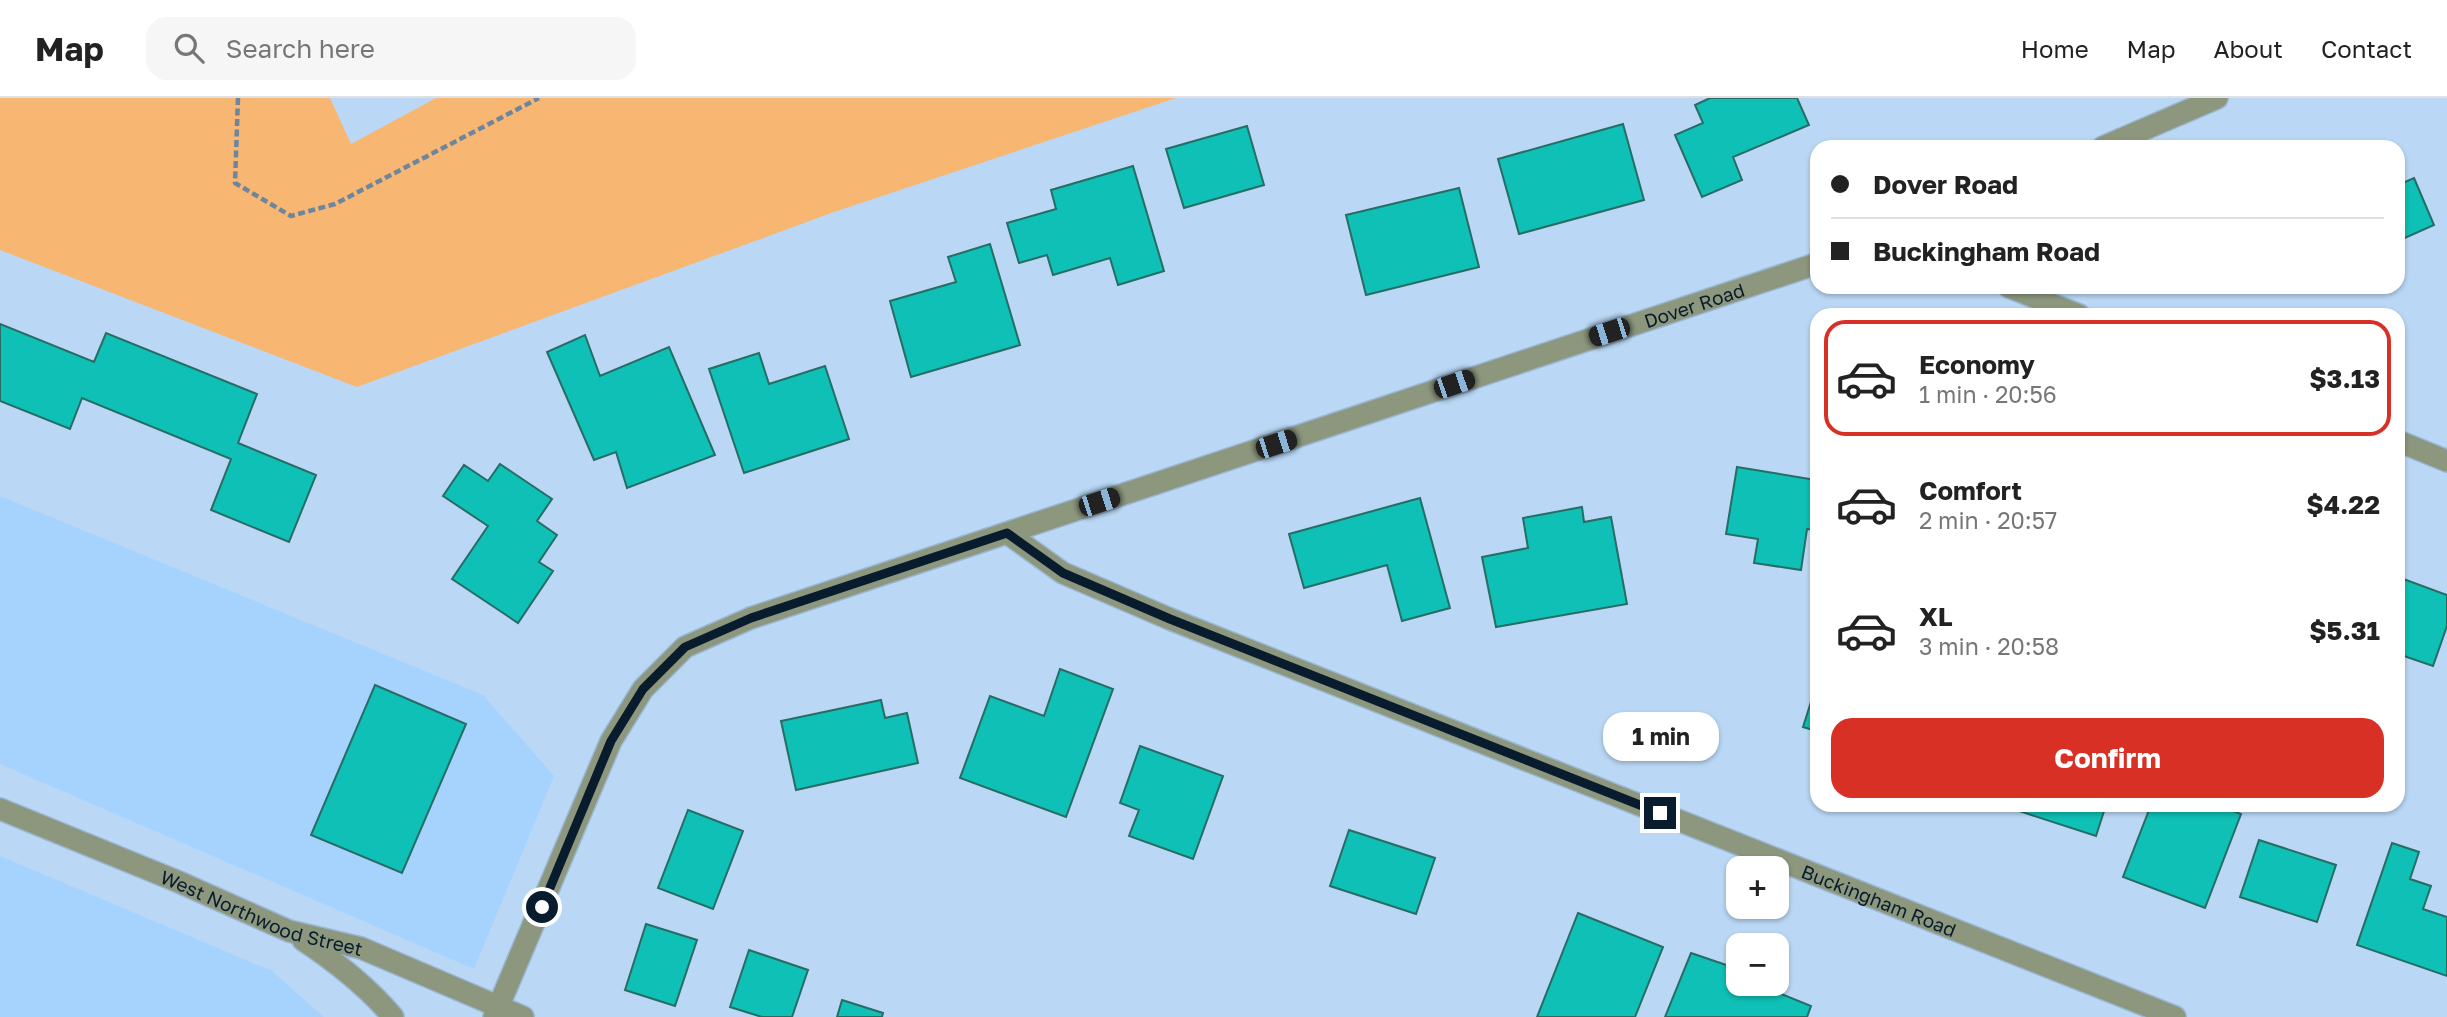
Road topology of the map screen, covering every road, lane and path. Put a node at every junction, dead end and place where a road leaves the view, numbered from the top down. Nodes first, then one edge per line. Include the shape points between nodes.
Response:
1 (238, 98) edge
2 (539, 98) edge
3 (2217, 98) edge
4 (2120, 140) edge
5 (1810, 266) edge
6 (2026, 294) edge
7 (2061, 308) edge
8 (2405, 444) edge
9 (2447, 461) edge
10 (1007, 533) junction
11 (0, 809) edge
12 (289, 931) junction
13 (497, 1012) edge
14 (393, 1017) edge
15 (523, 1017) edge
16 (2175, 1017) edge

1 - 2 path via 235,183 291,216 335,204
3 - 4 street
5 - 10 street, Dover Road
6 - 7 street
8 - 9 street
10 - 13 street, Dover Road via 751,618 685,647 643,689 611,741
10 - 16 street, Buckingham Road via 1063,573 1170,619
11 - 12 street, West Northwood Street
12 - 13 street, West Northwood Street via 361,948
12 - 14 street via 334,960
13 - 15 street, West Northwood Street

